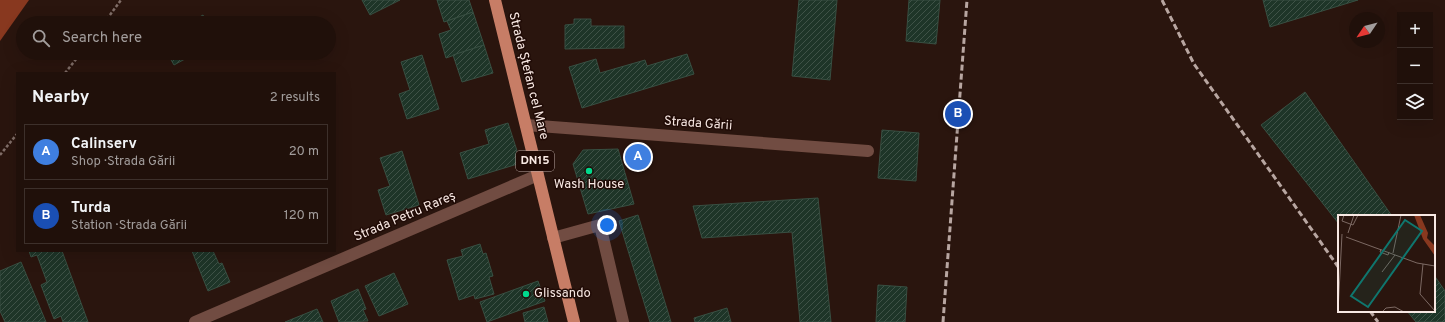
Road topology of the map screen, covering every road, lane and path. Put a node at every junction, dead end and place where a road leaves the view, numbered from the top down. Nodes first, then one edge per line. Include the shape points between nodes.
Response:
1 (121, 0) edge
2 (495, 0) edge
3 (109, 16) edge
4 (75, 60) edge
5 (66, 72) edge
6 (526, 124) junction
7 (16, 135) edge
8 (868, 150) dead end
9 (0, 155) edge
10 (538, 175) junction
11 (553, 238) junction
12 (195, 322) edge
13 (574, 322) edge
14 (623, 322) edge

1 - 3 path
2 - 6 main road, Strada Ștefan cel Mare / DN15
4 - 5 path
6 - 8 street, Strada Gării
6 - 10 main road, Strada Ștefan cel Mare / DN15
7 - 9 path
10 - 11 main road, Strada Ștefan cel Mare / DN15
10 - 12 street, Strada Petru Rareș
11 - 13 main road, Strada Ștefan cel Mare / DN15
11 - 14 street via 600,225

